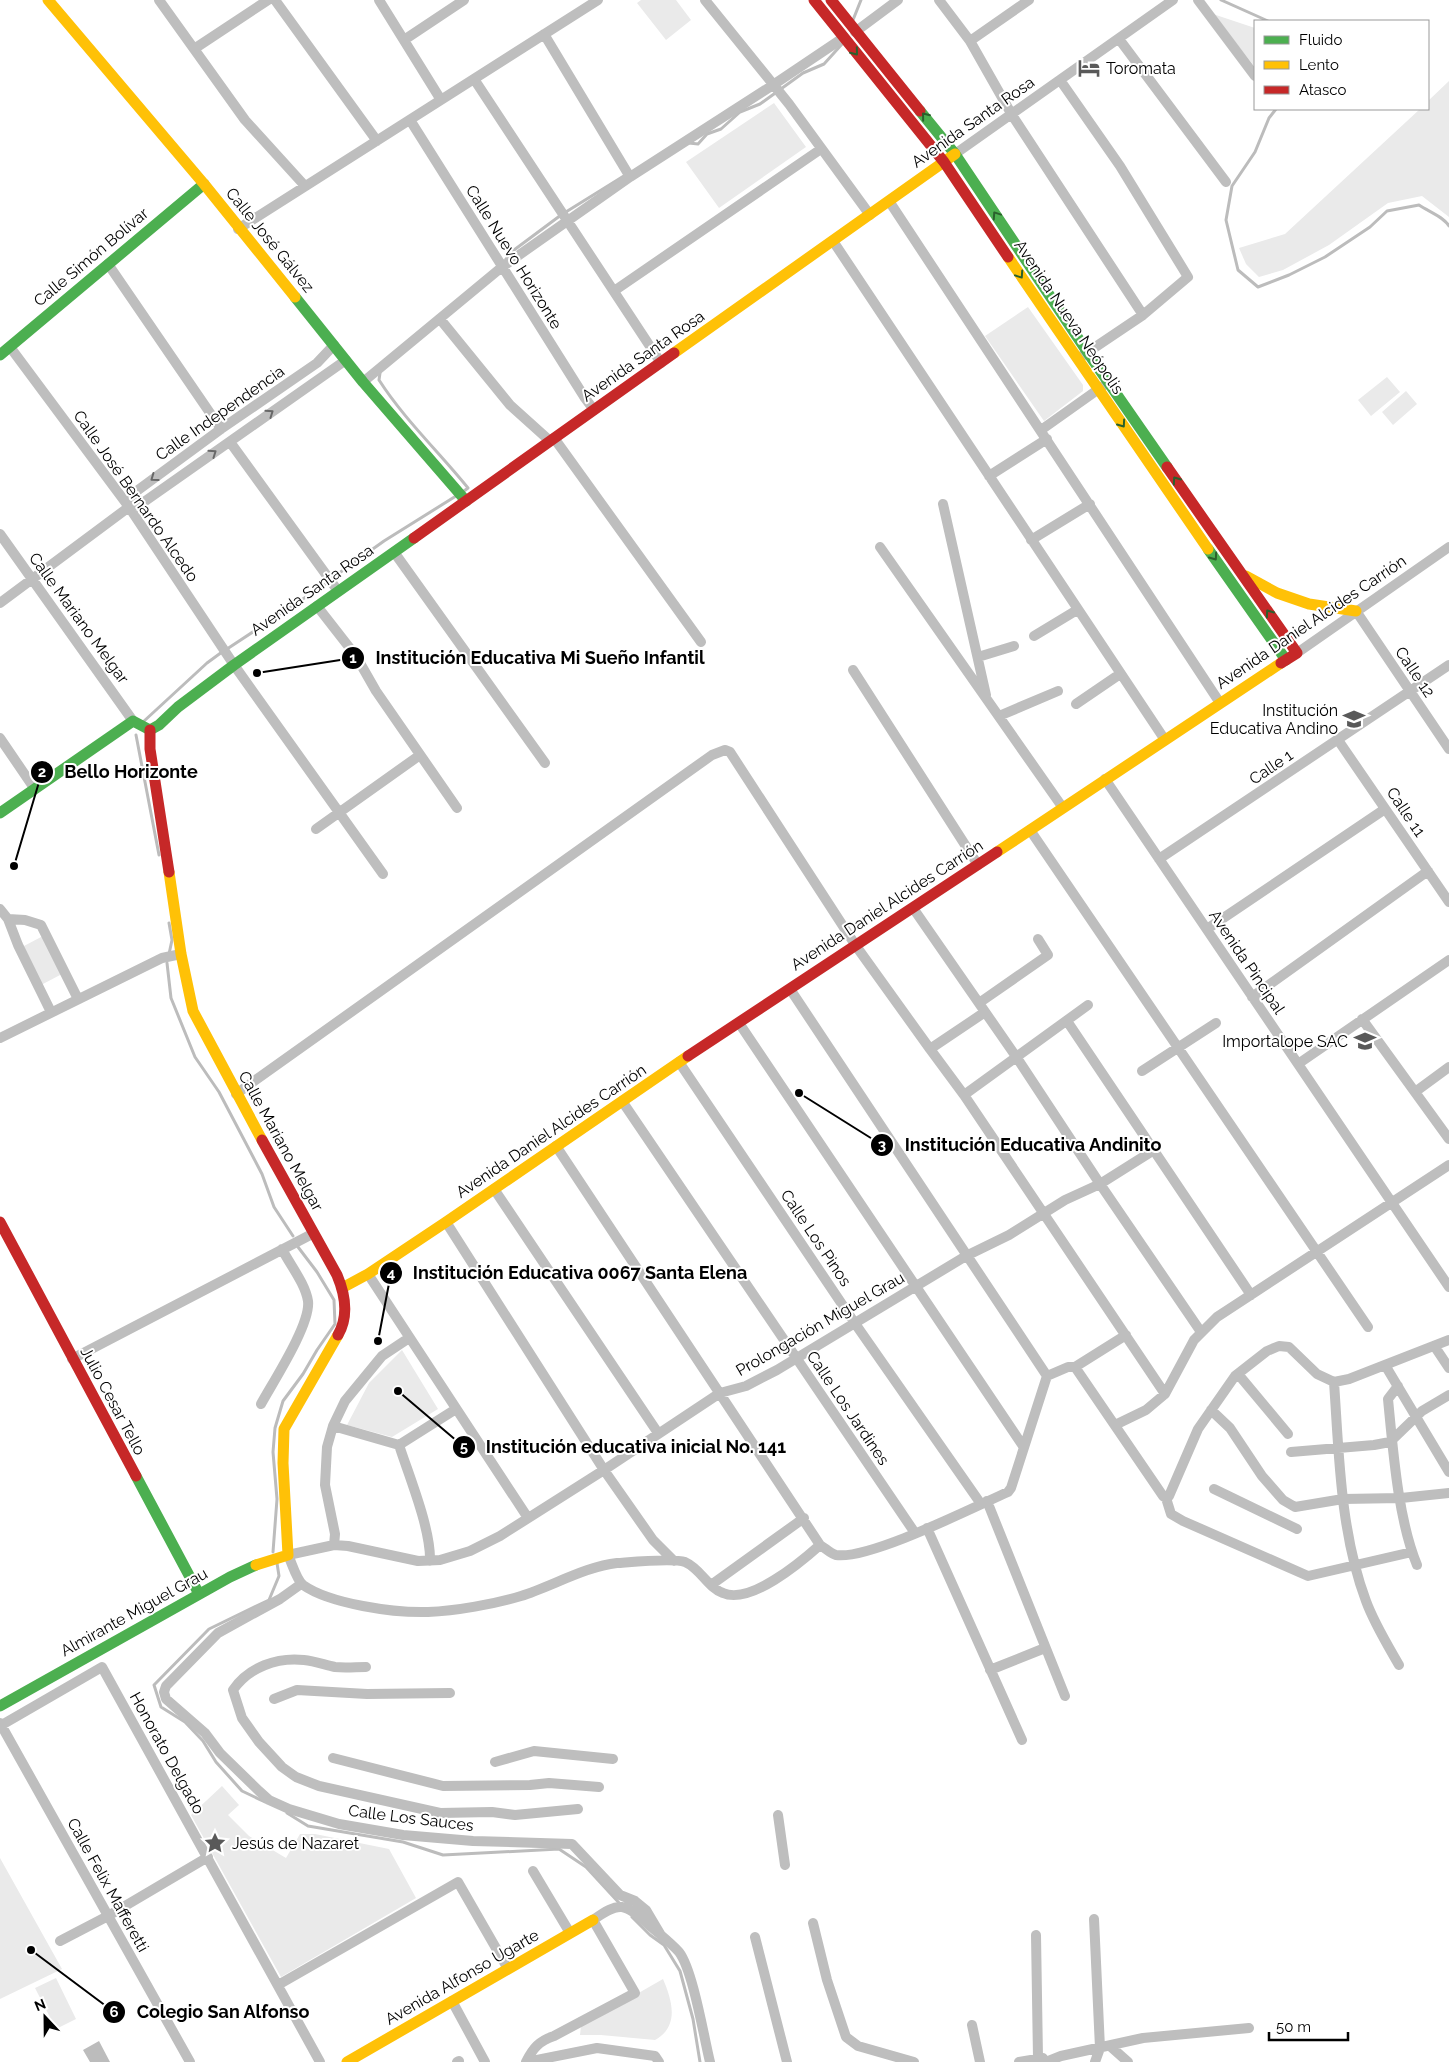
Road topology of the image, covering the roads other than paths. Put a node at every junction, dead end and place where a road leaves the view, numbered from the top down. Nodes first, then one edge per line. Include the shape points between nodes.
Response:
1 (48, 0) edge
2 (159, 0) edge
3 (268, 0) edge
4 (275, 0) edge
5 (379, 0) edge
6 (464, 0) edge
7 (705, 0) edge
8 (814, 0) edge
9 (831, 0) edge
10 (898, 0) edge
11 (939, 0) edge
12 (1028, 0) edge
13 (1173, 0) edge
14 (1198, 0) edge
15 (594, 1) edge
16 (855, 32) junction
17 (544, 34) junction
18 (843, 38) junction
19 (1119, 39) junction
20 (404, 40) junction
21 (970, 41) junction
22 (194, 49) junction
23 (1254, 75) edge
24 (474, 79) junction
25 (1060, 80) junction
26 (773, 85) junction
27 (441, 100) junction
28 (1012, 115) junction
29 (410, 120) junction
30 (377, 141) junction
31 (821, 149) junction
32 (956, 154) junction
33 (944, 162) junction
34 (630, 177) junction
35 (1226, 182) dead end
36 (204, 184) junction
37 (305, 186) junction
38 (889, 201) junction
39 (870, 215) junction
40 (568, 221) junction
41 (238, 229) junction
42 (833, 241) junction
43 (108, 264) junction
44 (502, 267) junction
45 (614, 291) junction
46 (1143, 315) junction
47 (440, 319) junction
48 (334, 345) junction
49 (10, 347) junction
50 (1088, 352) junction
51 (0, 355) edge
52 (346, 360) junction
53 (1077, 360) junction
54 (316, 363) junction
55 (661, 363) junction
56 (325, 374) junction
57 (363, 382) junction
58 (1108, 382) junction
59 (1098, 389) junction
60 (1119, 398) junction
61 (1109, 405) junction
62 (594, 410) junction
63 (221, 429) junction
64 (1044, 435) junction
65 (552, 440) junction
66 (230, 442) junction
67 (989, 476) junction
68 (466, 501) junction
69 (944, 504) dead end
70 (1090, 504) junction
71 (129, 508) junction
72 (0, 534) edge
73 (1031, 540) junction
74 (880, 547) dead end
75 (1449, 547) edge
76 (394, 552) junction
77 (1242, 574) junction
78 (32, 580) junction
79 (338, 591) junction
80 (0, 603) edge
81 (317, 606) junction
82 (1078, 610) junction
83 (1356, 611) junction
84 (1034, 636) dead end
85 (701, 642) dead end
86 (1014, 646) dead end
87 (1297, 653) junction
88 (978, 657) junction
89 (1286, 660) junction
90 (234, 665) junction
91 (1449, 665) edge
92 (852, 670) dead end
93 (1120, 674) junction
94 (1058, 691) dead end
95 (1410, 692) junction
96 (987, 700) junction
97 (1220, 703) junction
98 (1076, 704) dead end
99 (999, 716) junction
100 (133, 721) junction
101 (150, 730) junction
102 (0, 738) edge
103 (1165, 740) junction
104 (1338, 740) junction
105 (1449, 749) edge
106 (420, 755) junction
107 (545, 763) dead end
108 (1105, 779) junction
109 (34, 788) junction
110 (458, 808) dead end
111 (1063, 808) junction
112 (1385, 808) junction
113 (0, 813) edge
114 (340, 814) junction
115 (316, 829) dead end
116 (1030, 830) junction
117 (1159, 859) junction
118 (978, 865) junction
119 (1428, 871) junction
120 (383, 874) dead end
121 (1449, 902) edge
122 (913, 908) junction
123 (0, 909) edge
124 (8, 919) junction
125 (1207, 929) junction
126 (1038, 939) dead end
127 (856, 946) junction
128 (181, 954) junction
129 (1449, 960) edge
130 (790, 989) junction
131 (1252, 997) junction
132 (78, 999) junction
133 (1088, 1005) dead end
134 (982, 1008) junction
135 (50, 1012) junction
136 (1362, 1019) junction
137 (1067, 1021) junction
138 (739, 1023) junction
139 (1216, 1023) dead end
140 (0, 1038) edge
141 (1178, 1047) junction
142 (930, 1049) junction
143 (1017, 1058) junction
144 (679, 1062) junction
145 (1298, 1064) junction
146 (1449, 1068) edge
147 (1142, 1071) dead end
148 (1415, 1092) junction
149 (236, 1094) junction
150 (964, 1095) junction
151 (622, 1101) junction
152 (1449, 1139) edge
153 (556, 1146) junction
154 (1154, 1150) junction
155 (1449, 1165) edge
156 (1100, 1184) junction
157 (494, 1190) junction
158 (1392, 1202) junction
159 (1044, 1214) junction
160 (0, 1222) edge
161 (446, 1222) junction
162 (314, 1233) junction
163 (282, 1249) junction
164 (1318, 1252) junction
165 (966, 1256) junction
166 (368, 1274) junction
167 (916, 1286) junction
168 (1449, 1287) edge
169 (342, 1288) junction
170 (1251, 1295) junction
171 (854, 1322) junction
172 (1368, 1327) dead end
173 (1201, 1332) junction
174 (1126, 1335) junction
175 (409, 1338) junction
176 (1449, 1340) edge
177 (1435, 1346) junction
178 (796, 1358) junction
179 (72, 1359) junction
180 (1385, 1365) junction
181 (1075, 1367) junction
182 (1449, 1368) edge
183 (1238, 1374) junction
184 (1047, 1376) junction
185 (1334, 1382) junction
186 (1398, 1386) junction
187 (720, 1393) junction
188 (1165, 1394) junction
189 (1449, 1395) edge
190 (261, 1404) dead end
191 (456, 1409) junction
192 (1211, 1410) junction
193 (1416, 1416) junction
194 (333, 1426) junction
195 (1115, 1426) junction
196 (658, 1433) junction
197 (1288, 1434) dead end
198 (1392, 1440) junction
199 (399, 1445) junction
200 (1023, 1446) junction
201 (1339, 1448) junction
202 (1291, 1452) dead end
203 (604, 1470) junction
204 (1449, 1472) edge
205 (1214, 1489) dead end
206 (1449, 1493) edge
207 (1166, 1498) junction
208 (1401, 1498) junction
209 (1343, 1499) junction
210 (984, 1503) junction
211 (528, 1518) junction
212 (804, 1518) junction
213 (927, 1528) junction
214 (1297, 1529) dead end
215 (915, 1533) junction
216 (334, 1545) junction
217 (820, 1545) junction
218 (1412, 1552) junction
219 (288, 1555) junction
220 (430, 1561) junction
221 (674, 1561) junction
222 (1355, 1565) junction
223 (1417, 1565) dead end
224 (301, 1584) junction
225 (711, 1585) junction
226 (199, 1594) junction
227 (1045, 1648) junction
228 (1399, 1665) dead end
229 (366, 1667) dead end
230 (990, 1670) junction
231 (450, 1693) dead end
232 (1065, 1696) dead end
233 (274, 1699) dead end
234 (0, 1706) edge
235 (1, 1725) edge
236 (1022, 1740) dead end
237 (332, 1758) dead end
238 (614, 1759) dead end
239 (495, 1762) dead end
240 (599, 1787) dead end
241 (578, 1809) dead end
242 (778, 1815) dead end
243 (208, 1856) junction
244 (785, 1865) dead end
245 (533, 1871) dead end
246 (108, 1916) junction
247 (1094, 1919) dead end
248 (593, 1920) junction
249 (813, 1923) dead end
250 (570, 1933) junction
251 (1036, 1935) dead end
252 (662, 1937) junction
253 (755, 1937) dead end
254 (60, 1941) dead end
255 (508, 1969) junction
256 (278, 1985) junction
257 (452, 2001) junction
258 (972, 2025) dead end
259 (1249, 2028) dead end
260 (1105, 2047) junction
261 (360, 2059) edge
262 (1042, 2060) edge
263 (190, 2062) edge
264 (320, 2062) edge
265 (347, 2062) edge
266 (485, 2062) edge
267 (527, 2062) edge
268 (659, 2062) edge
269 (710, 2062) edge
270 (787, 2062) edge
271 (914, 2062) edge
272 (980, 2062) edge
273 (1019, 2062) edge
274 (1095, 2062) edge
275 (1128, 2062) edge

1 - 36 street, Calle José Gálvez
2 - 22 street
3 - 22 street
4 - 30 street
5 - 20 street
6 - 20 street
7 - 26 street
8 - 18 street, Avenida Nueva Neópolis
9 - 16 street, Avenida Nueva Neópolis
10 - 16 street
11 - 21 street
12 - 21 street
13 - 19 street, Avenida Santa Rosa
14 - 23 street
15 - 17 street
32 -> 16 street, Avenida Nueva Neópolis
17 - 24 street
17 - 34 street
18 - 26 street
18 -> 33 street, Avenida Nueva Neópolis
19 - 25 street, Avenida Santa Rosa
19 - 35 street
20 - 27 street
21 - 28 street
22 - 37 street via 246,120
24 - 27 street
24 - 40 street
25 - 28 street, Avenida Santa Rosa
25 - 46 street via 1120,166 1188,277
26 - 31 street
26 - 34 street
27 - 29 street
28 - 32 street, Avenida Santa Rosa
28 - 46 street
29 - 30 street
29 - 44 street, Calle Nuevo Horizonte
30 - 37 street
31 - 39 street
31 - 45 street
32 - 33 street, Avenida Santa Rosa
50 -> 32 street, Avenida Nueva Neópolis
33 - 38 street, Avenida Santa Rosa
33 -> 53 street, Avenida Nueva Neópolis
34 - 40 street
36 - 41 street, Calle José Gálvez
36 - 43 street, Calle Simón Bolívar
37 - 41 street
38 - 39 street, Avenida Santa Rosa
38 - 64 street
39 - 42 street, Avenida Santa Rosa
40 - 44 street
40 - 45 street
41 - 48 street, Calle José Gálvez
42 - 55 street, Avenida Santa Rosa
42 - 67 street
43 - 49 street, Calle Simón Bolívar
43 - 63 street
44 - 47 street
44 - 62 street, Calle Nuevo Horizonte
45 - 55 street
46 - 50 street
47 - 57 street
47 - 65 street via 510,405
48 - 52 street, Calle José Gálvez
48 - 54 street, Calle Independencia
49 - 51 street, Calle Simón Bolívar
49 - 71 street, Calle José Bernardo Alcedo
50 - 53 street
50 - 58 street, Avenida Nueva Neópolis
52 - 56 street, Calle Independencia
52 - 57 street, Calle José Gálvez
53 - 59 street, Avenida Nueva Neópolis
54 - 56 street
54 - 63 street, Calle Independencia
55 - 62 street, Avenida Santa Rosa
66 -> 56 street, Calle Independencia
57 - 68 street, Calle José Gálvez
58 - 59 street
58 - 60 street, Avenida Nueva Neópolis
59 - 61 street, Avenida Nueva Neópolis
59 - 64 street
60 - 61 street
77 -> 60 street, Avenida Nueva Neópolis
61 -> 89 street, Avenida Nueva Neópolis
62 - 65 street, Avenida Santa Rosa
63 -> 71 street, Calle Independencia via 134,493
64 - 67 street
64 - 70 street
65 - 68 street, Avenida Santa Rosa
65 - 85 street
71 -> 66 street, Calle Independencia via 141,504
66 - 79 street
67 - 73 street
68 - 76 street, Avenida Santa Rosa
69 - 88 street
70 - 73 street
70 - 97 street
71 - 78 street, Calle Independencia
71 - 90 street, Calle José Bernardo Alcedo
72 - 78 street, Calle Mariano Melgar
73 - 82 street
74 - 96 street
75 - 83 street, Avenida Daniel Alcides Carrión
76 - 79 street, Avenida Santa Rosa
76 - 107 street
77 - 83 street via 1277,593 1309,604
87 -> 77 street, Avenida Nueva Neópolis
78 - 80 street, Calle Independencia
78 - 100 street, Calle Mariano Melgar
79 - 81 street, Avenida Santa Rosa
81 - 90 street, Avenida Santa Rosa
81 - 106 street via 356,656
82 - 84 street
82 - 93 street
83 - 87 street, Avenida Daniel Alcides Carrión
83 - 95 street, Calle 12
86 - 88 street
87 - 89 street, Avenida Daniel Alcides Carrión
88 - 96 street
89 - 97 street, Avenida Daniel Alcides Carrión
90 - 101 street, Avenida Santa Rosa
90 - 114 street, Calle José Bernardo Alcedo
91 - 95 street, Calle 1
92 - 118 street
93 - 98 street
93 - 103 street
94 - 99 street
95 - 104 street, Calle 1
95 - 105 street, Calle 12
96 - 99 street
97 - 103 street, Avenida Daniel Alcides Carrión
99 - 111 street
100 - 101 street
100 - 109 street
101 - 128 street, Calle Mariano Melgar via 150,749
102 - 109 street
103 - 108 street, Avenida Daniel Alcides Carrión
104 - 112 street, Calle 11
104 - 117 street, Calle 1
106 - 110 street
106 - 114 street
108 - 111 street, Avenida Daniel Alcides Carrión
108 - 117 street, Avenida Pincipal
109 - 113 street
111 - 116 street, Avenida Daniel Alcides Carrión
112 - 119 street, Calle 11
112 - 125 street
114 - 115 street
114 - 120 street, Calle José Bernardo Alcedo
116 - 118 street, Avenida Daniel Alcides Carrión
116 - 141 street
117 - 125 street, Avenida Pincipal
118 - 122 street, Avenida Daniel Alcides Carrión
119 - 121 street, Calle 11
119 - 131 street
122 - 127 street, Avenida Daniel Alcides Carrión
122 - 134 street
123 - 124 street
124 - 132 street via 41,925
124 - 135 street
125 - 131 street, Avenida Pincipal
126 - 134 street via 1048,955
127 - 130 street, Avenida Daniel Alcides Carrión
127 - 142 street
127 - 149 street via 730,752 725,750 712,755
128 - 132 street via 162,958
128 - 149 street, Calle Mariano Melgar via 193,1010
129 - 136 street
130 - 138 street, Avenida Daniel Alcides Carrión
130 - 165 street
131 - 145 street, Avenida Pincipal
132 - 135 street
133 - 137 street
134 - 142 street
134 - 143 street
135 - 140 street
136 - 145 street
136 - 148 street
137 - 143 street
137 - 154 street
138 - 144 street, Avenida Daniel Alcides Carrión
138 - 167 street
139 - 141 street
141 - 147 street
141 - 164 street
142 - 150 street
143 - 150 street
143 - 156 street
144 - 151 street, Avenida Daniel Alcides Carrión
144 - 171 street, Calle Los Pinos
145 - 158 street, Avenida Pincipal
146 - 148 street
148 - 152 street
149 - 162 street, Calle Mariano Melgar
150 - 159 street
151 - 153 street, Avenida Daniel Alcides Carrión
151 - 178 street, Calle Los Jardines
153 - 157 street, Avenida Daniel Alcides Carrión
153 - 187 street
154 - 156 street, Prolongación Miguel Grau
154 - 170 street
155 - 158 street
156 - 159 street, Prolongación Miguel Grau
156 - 173 street
157 - 161 street, Avenida Daniel Alcides Carrión
157 - 196 street
158 - 164 street
158 - 168 street, Avenida Pincipal
159 - 165 street, Prolongación Miguel Grau
159 - 174 street
160 - 179 street, Julio Cesar Tello
161 - 166 street, Avenida Daniel Alcides Carrión
161 - 203 street
162 - 163 street
162 - 169 street, Calle Mariano Melgar
163 - 179 street
163 - 190 street via 308,1300 307,1314
164 - 170 street
164 - 172 street
165 - 167 street, Prolongación Miguel Grau
165 - 184 street
166 - 169 street, Avenida Daniel Alcides Carrión
166 - 175 street
167 - 171 street, Prolongación Miguel Grau
167 - 200 street
169 - 219 street, Calle Mariano Melgar via 343,1326 284,1429
170 - 173 street via 1217,1317
171 - 178 street, Prolongación Miguel Grau
171 - 210 street, Calle Los Pinos
173 - 188 street
174 - 181 street
174 - 188 street
175 - 191 street
175 - 194 street via 382,1356 345,1401
176 - 177 street
177 - 180 street
177 - 182 street
178 - 187 street, Prolongación Miguel Grau via 746,1386
178 - 215 street, Calle Los Jardines
179 - 226 street, Julio Cesar Tello
180 - 185 street
180 - 186 street
181 - 184 street
181 - 195 street
183 - 185 street via 1267,1351 1279,1346 1288,1347 1317,1374
183 - 192 street
183 - 197 street
184 - 200 street
185 - 201 street
186 - 193 street
186 - 198 street via 1388,1399
187 - 196 street, Prolongación Miguel Grau
187 - 212 street
188 - 195 street via 1146,1410
189 - 193 street
191 - 199 street
191 - 211 street
192 - 207 street via 1198,1429
192 - 209 street via 1230,1428 1262,1476 1283,1500 1295,1507
193 - 198 street
193 - 204 street
194 - 199 street
194 - 216 street via 327,1447 325,1478
195 - 207 street
196 - 203 street, Prolongación Miguel Grau
198 - 201 street
198 - 208 street
199 - 220 street via 423,1520 431,1552
200 - 210 street via 1011,1488
201 - 202 street
201 - 209 street
203 - 211 street, Prolongación Miguel Grau
203 - 221 street via 653,1540
205 - 214 street
206 - 208 street
207 - 222 street via 1171,1514 1183,1521 1308,1576
208 - 209 street
208 - 218 street
209 - 222 street
210 - 213 street
210 - 227 street, Calle Los Pinos
211 - 220 street, Prolongación Miguel Grau via 470,1551
212 - 217 street
212 - 225 street
213 - 215 street
213 - 230 street
215 - 217 street via 851,1555 834,1555
216 - 219 street, Prolongación Miguel Grau
216 - 220 street, Prolongación Miguel Grau
217 - 225 street via 762,1587 735,1596 722,1593
218 - 222 street
218 - 223 street
219 - 224 street
219 - 226 street, Almirante Miguel Grau via 260,1563
221 - 224 street via 615,1563 521,1596 428,1612 348,1603
221 - 225 street via 696,1568
222 - 228 street via 1366,1601
224 - 252 street, Calle Los Sauces via 218,1633 166,1686 166,1699 205,1733 220,1753 269,1800 339,1824 412,1836 572,1844 620,1895 646,1910
226 - 234 street, Almirante Miguel Grau
227 - 230 street
227 - 232 street, Calle Los Pinos
229 - 241 street via 336,1667 286,1659 256,1668 233,1690 242,1718 282,1767 296,1777 319,1786 440,1813 515,1815
230 - 236 street
231 - 233 street via 367,1694 297,1690
235 - 243 street, Honorato Delgado via 102,1667
235 - 246 street, Calle Felix Mafferetti
237 - 240 street via 442,1786 549,1783
238 - 239 street via 534,1751
242 - 244 street
243 - 246 street
243 - 256 street, Honorato Delgado
245 - 250 street
246 - 254 street
246 - 263 street, Calle Felix Mafferetti
247 - 260 street
248 - 250 street, Avenida Alfonso Ugarte
248 - 252 street via 618,1906 631,1909
248 - 267 street via 635,1993 542,2040 532,2050
249 - 271 street via 846,2037 858,2046
250 - 255 street, Avenida Alfonso Ugarte
251 - 262 street
252 - 269 street via 685,1963
253 - 270 street
255 - 256 street via 458,1882
255 - 257 street, Avenida Alfonso Ugarte
256 - 264 street, Honorato Delgado
257 - 261 street, Avenida Alfonso Ugarte
257 - 266 street
258 - 272 street
259 - 260 street via 1143,2038
260 - 262 street
260 - 274 street
260 - 275 street
261 - 265 street, Avenida Alfonso Ugarte
262 - 273 street
267 - 268 street via 597,2048 654,2056

